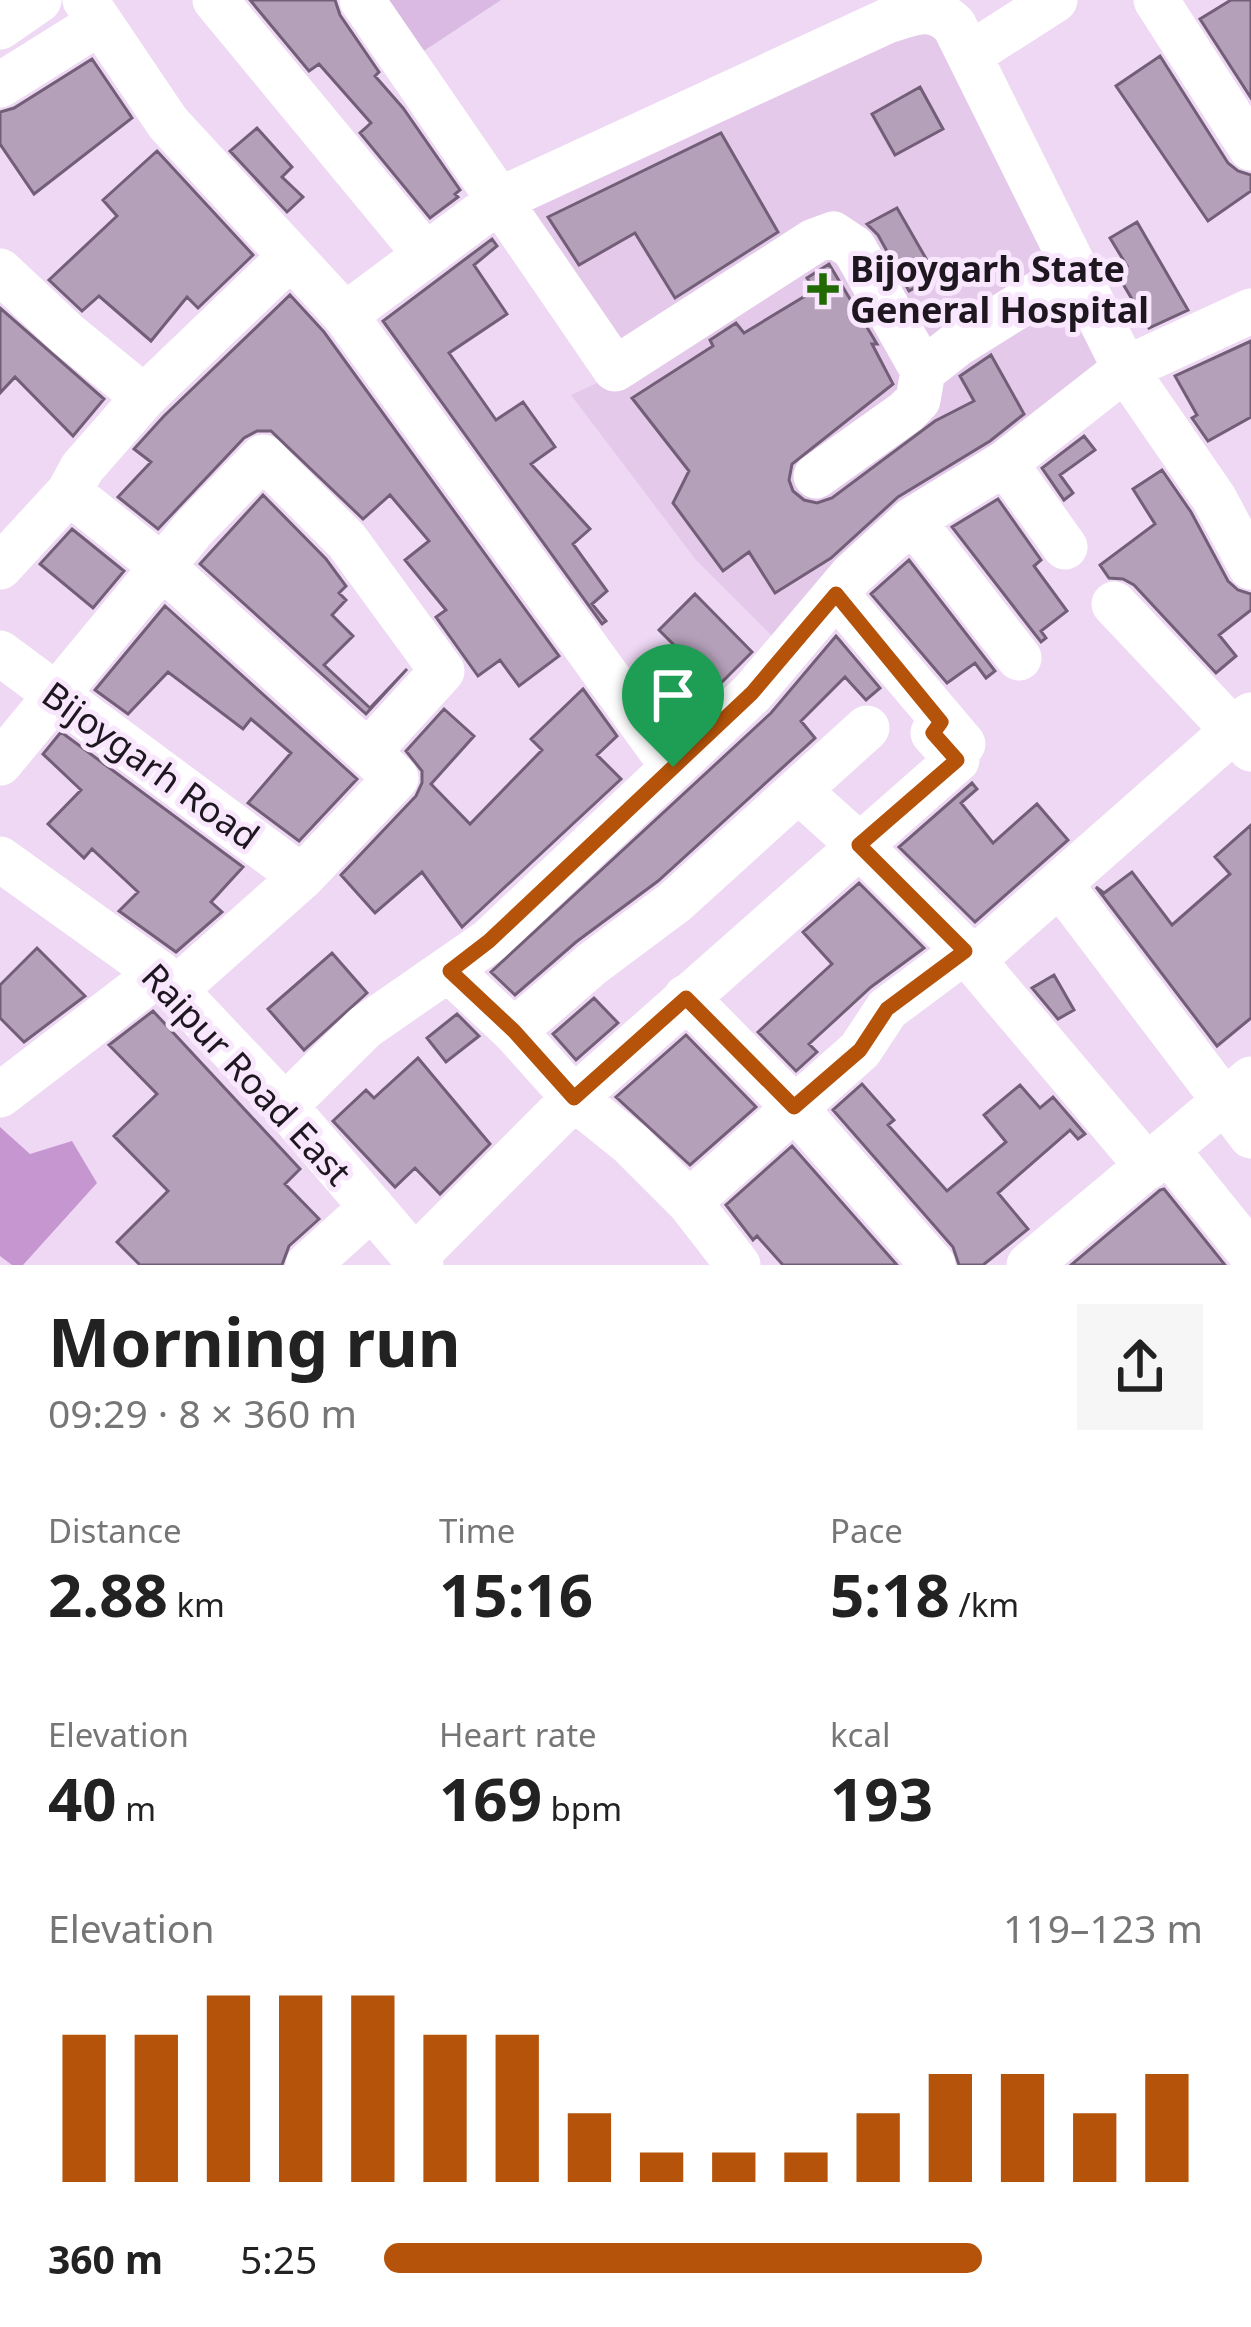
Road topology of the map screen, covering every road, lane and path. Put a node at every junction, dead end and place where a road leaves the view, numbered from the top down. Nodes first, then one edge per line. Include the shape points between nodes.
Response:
1 (39, 0) edge
2 (215, 0) edge
3 (362, 0) edge
4 (1055, 0) edge
5 (1156, 0) edge
6 (92, 12) edge
7 (0, 28) edge
8 (969, 55) junction
9 (0, 85) edge
10 (1251, 148) edge
11 (501, 200) junction
12 (426, 255) junction
13 (290, 258) junction
14 (1076, 270) junction
15 (0, 271) edge
16 (1251, 310) edge
17 (345, 315) junction
18 (1125, 369) junction
19 (922, 371) junction
20 (144, 397) junction
21 (1005, 463) junction
22 (816, 476) dead end
23 (69, 492) junction
24 (912, 520) junction
25 (1065, 547) dead end
26 (0, 567) edge
27 (1251, 567) edge
28 (165, 568) junction
29 (836, 594) junction
30 (1114, 604) dead end
31 (0, 653) edge
32 (1019, 658) dead end
33 (58, 696) junction
34 (941, 722) junction
35 (867, 728) dead end
36 (1246, 731) edge
37 (369, 751) junction
38 (973, 755) dead end
39 (0, 763) edge
40 (673, 767) junction
41 (800, 792) junction
42 (859, 845) junction
43 (0, 859) edge
44 (302, 877) junction
45 (1060, 884) junction
46 (969, 955) junction
47 (450, 971) junction
48 (167, 981) junction
49 (686, 998) junction
50 (514, 1031) junction
51 (0, 1095) edge
52 (574, 1098) junction
53 (285, 1106) junction
54 (1242, 1106) edge
55 (794, 1107) junction
56 (1157, 1159) junction
57 (689, 1202) junction
58 (372, 1208) junction
59 (1251, 1254) edge
60 (1053, 1258) edge
61 (418, 1261) edge
62 (308, 1265) edge
63 (738, 1265) edge
64 (933, 1265) edge

1 - 7 street
2 - 12 street
3 - 11 street
4 - 8 street
5 - 10 street
6 - 9 street
6 - 13 street via 168,122
8 - 11 street via 954,25 930,8
8 - 14 street
11 - 12 street
11 - 19 street via 615,369 833,234 854,248
12 - 17 street
13 - 17 street
13 - 20 street
14 - 18 street
14 - 19 street
15 - 20 street
16 - 18 street
17 - 40 street
18 - 21 street
18 - 27 street
19 - 22 street via 918,400 906,412
20 - 23 street
21 - 24 street
21 - 25 street
23 - 26 street
23 - 28 street
24 - 29 street
24 - 32 street
28 - 33 street
28 - 37 street
28 - 37 street via 263,457 347,541 442,671
29 - 34 street
29 - 40 street via 752,693
30 - 36 street
31 - 33 street, Bijoygarh Road
33 - 39 street
33 - 44 street, Bijoygarh Road
34 - 38 street
34 - 42 street via 933,733 957,760
35 - 41 street
36 - 45 street
37 - 44 street via 396,778
40 - 47 street
41 - 42 street
41 - 50 street
42 - 46 street
42 - 49 street
43 - 48 street, Raipur Road East
44 - 48 street
45 - 46 street
45 - 54 street
46 - 55 street via 887,1009 860,1050
46 - 56 street
47 - 50 street
47 - 53 street via 365,1028
48 - 51 street
48 - 53 street, Raipur Road East
49 - 52 street
49 - 55 street
50 - 52 street
52 - 57 street
52 - 61 street
53 - 58 street, Raipur Road East
54 - 56 street
55 - 57 street
55 - 64 street
56 - 59 street
56 - 60 street
57 - 63 street
58 - 61 street, Raipur Road East
58 - 62 street

